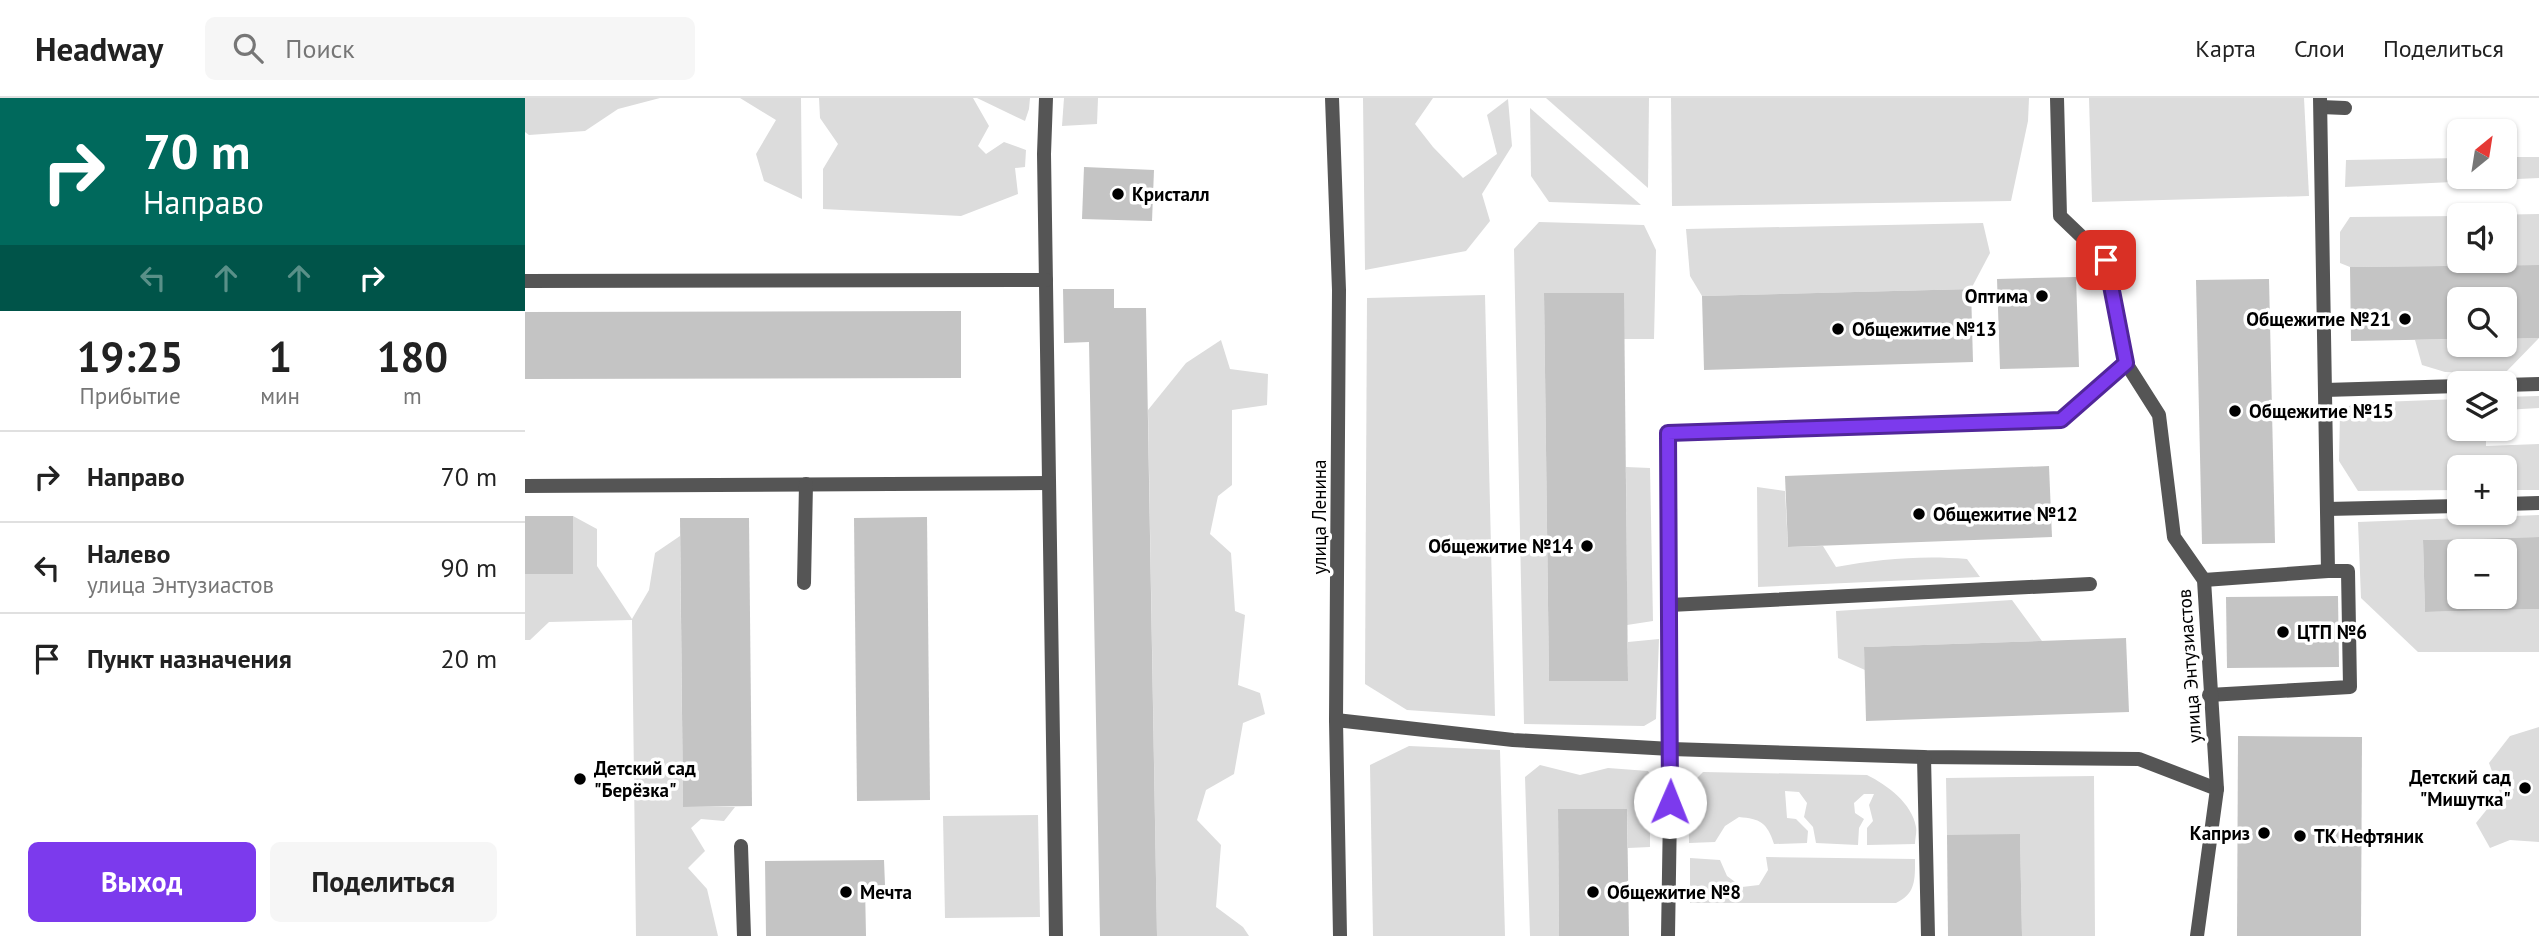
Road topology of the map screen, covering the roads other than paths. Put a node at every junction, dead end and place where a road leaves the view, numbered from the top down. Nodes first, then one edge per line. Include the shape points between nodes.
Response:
1 (1046, 98) edge
2 (1332, 98) edge
3 (2057, 98) edge
4 (2321, 103) edge
5 (2345, 108) dead end
6 (1046, 280) junction
7 (525, 281) edge
8 (2126, 363) junction
9 (2539, 384) edge
10 (2517, 385) edge
11 (2447, 386) edge
12 (2325, 390) junction
13 (1049, 483) junction
14 (806, 484) junction
15 (525, 486) edge
16 (2539, 503) edge
17 (2517, 504) edge
18 (2447, 506) edge
19 (2327, 509) junction
20 (2328, 571) junction
21 (2204, 580) junction
22 (804, 583) dead end
23 (2090, 584) dead end
24 (1670, 605) junction
25 (2209, 695) junction
26 (1336, 720) junction
27 (1671, 749) junction
28 (1924, 757) junction
29 (2217, 789) junction
30 (741, 846) dead end
31 (744, 936) edge
32 (1056, 936) edge
33 (1340, 936) edge
34 (1668, 936) edge
35 (1928, 936) edge
36 (2197, 936) edge

1 - 6 street
2 - 26 street, улица Ленина via 1339,290
3 - 8 street, улица Энтузиастов via 2060,216 2106,260
4 - 5 street
4 - 12 street
6 - 7 street
6 - 13 street
8 - 21 street, улица Энтузиастов via 2159,415 2174,537
8 - 24 street via 2061,420 1668,433
9 - 10 street
11 - 12 street
12 - 19 street
13 - 14 street
13 - 32 street
14 - 15 street
14 - 22 street
16 - 17 street
18 - 19 street
19 - 20 street
20 - 21 street
20 - 25 street via 2348,570 2350,687
21 - 25 street, улица Энтузиастов
23 - 24 street
24 - 27 street
25 - 29 street, улица Энтузиастов
26 - 27 street via 1513,740
26 - 33 street, улица Ленина
27 - 28 street
27 - 34 street
28 - 29 street via 2139,759
28 - 35 street
29 - 36 street, улица Энтузиастов
30 - 31 street

